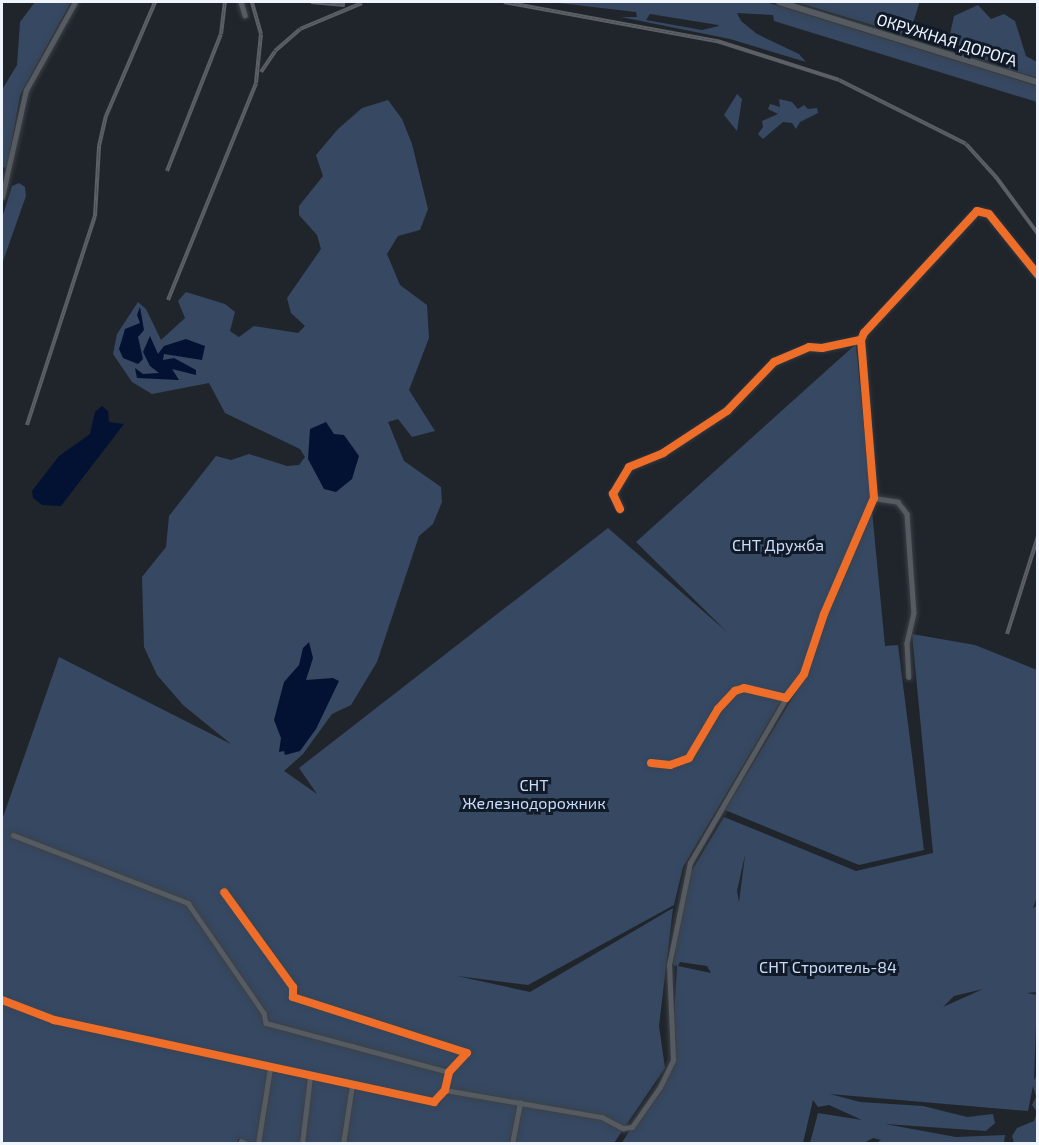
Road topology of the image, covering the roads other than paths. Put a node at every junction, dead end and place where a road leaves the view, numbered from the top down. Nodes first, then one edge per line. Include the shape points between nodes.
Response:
1 (75, 2) edge
2 (240, 2) edge
3 (779, 2) edge
4 (245, 15) dead end
5 (1038, 82) edge
6 (2, 197) edge
7 (1038, 262) edge
8 (1032, 268) junction
9 (1038, 274) edge
10 (861, 340) junction
11 (874, 498) junction
12 (620, 509) dead end
13 (909, 677) dead end
14 (786, 698) junction
15 (651, 763) dead end
16 (13, 836) dead end
17 (224, 892) dead end
18 (2, 1000) edge
19 (270, 1068) junction
20 (449, 1072) junction
21 (310, 1077) junction
22 (352, 1085) junction
23 (445, 1090) junction
24 (520, 1103) junction
25 (241, 1141) dead end
26 (247, 1143) edge
27 (258, 1143) edge
28 (302, 1143) edge
29 (343, 1143) edge
30 (512, 1143) edge

1 - 6 street via 26,90
2 - 4 street
3 - 5 main road, ОКРУЖНАЯ ДОРОГА
7 - 8 street
8 - 9 street
8 - 10 street via 989,214 977,211
10 - 11 street
10 - 12 street via 809,347 774,362 728,411 663,453 629,467 613,494
11 - 13 street via 898,502 908,514 914,613 907,643
11 - 14 street via 826,609 804,674
14 - 15 street via 744,688 735,691 718,709 689,758 670,765
14 - 24 street via 697,849 685,878 669,965 673,1060 660,1087 628,1129 602,1117
16 - 20 street via 188,903 264,1013 266,1023
17 - 20 street via 293,987 293,997 467,1053
18 - 19 street via 54,1020
19 - 21 street
19 - 27 street
20 - 23 street
21 - 22 street
21 - 28 street
22 - 23 street via 434,1102
22 - 29 street
23 - 24 street
24 - 30 street
25 - 26 street

